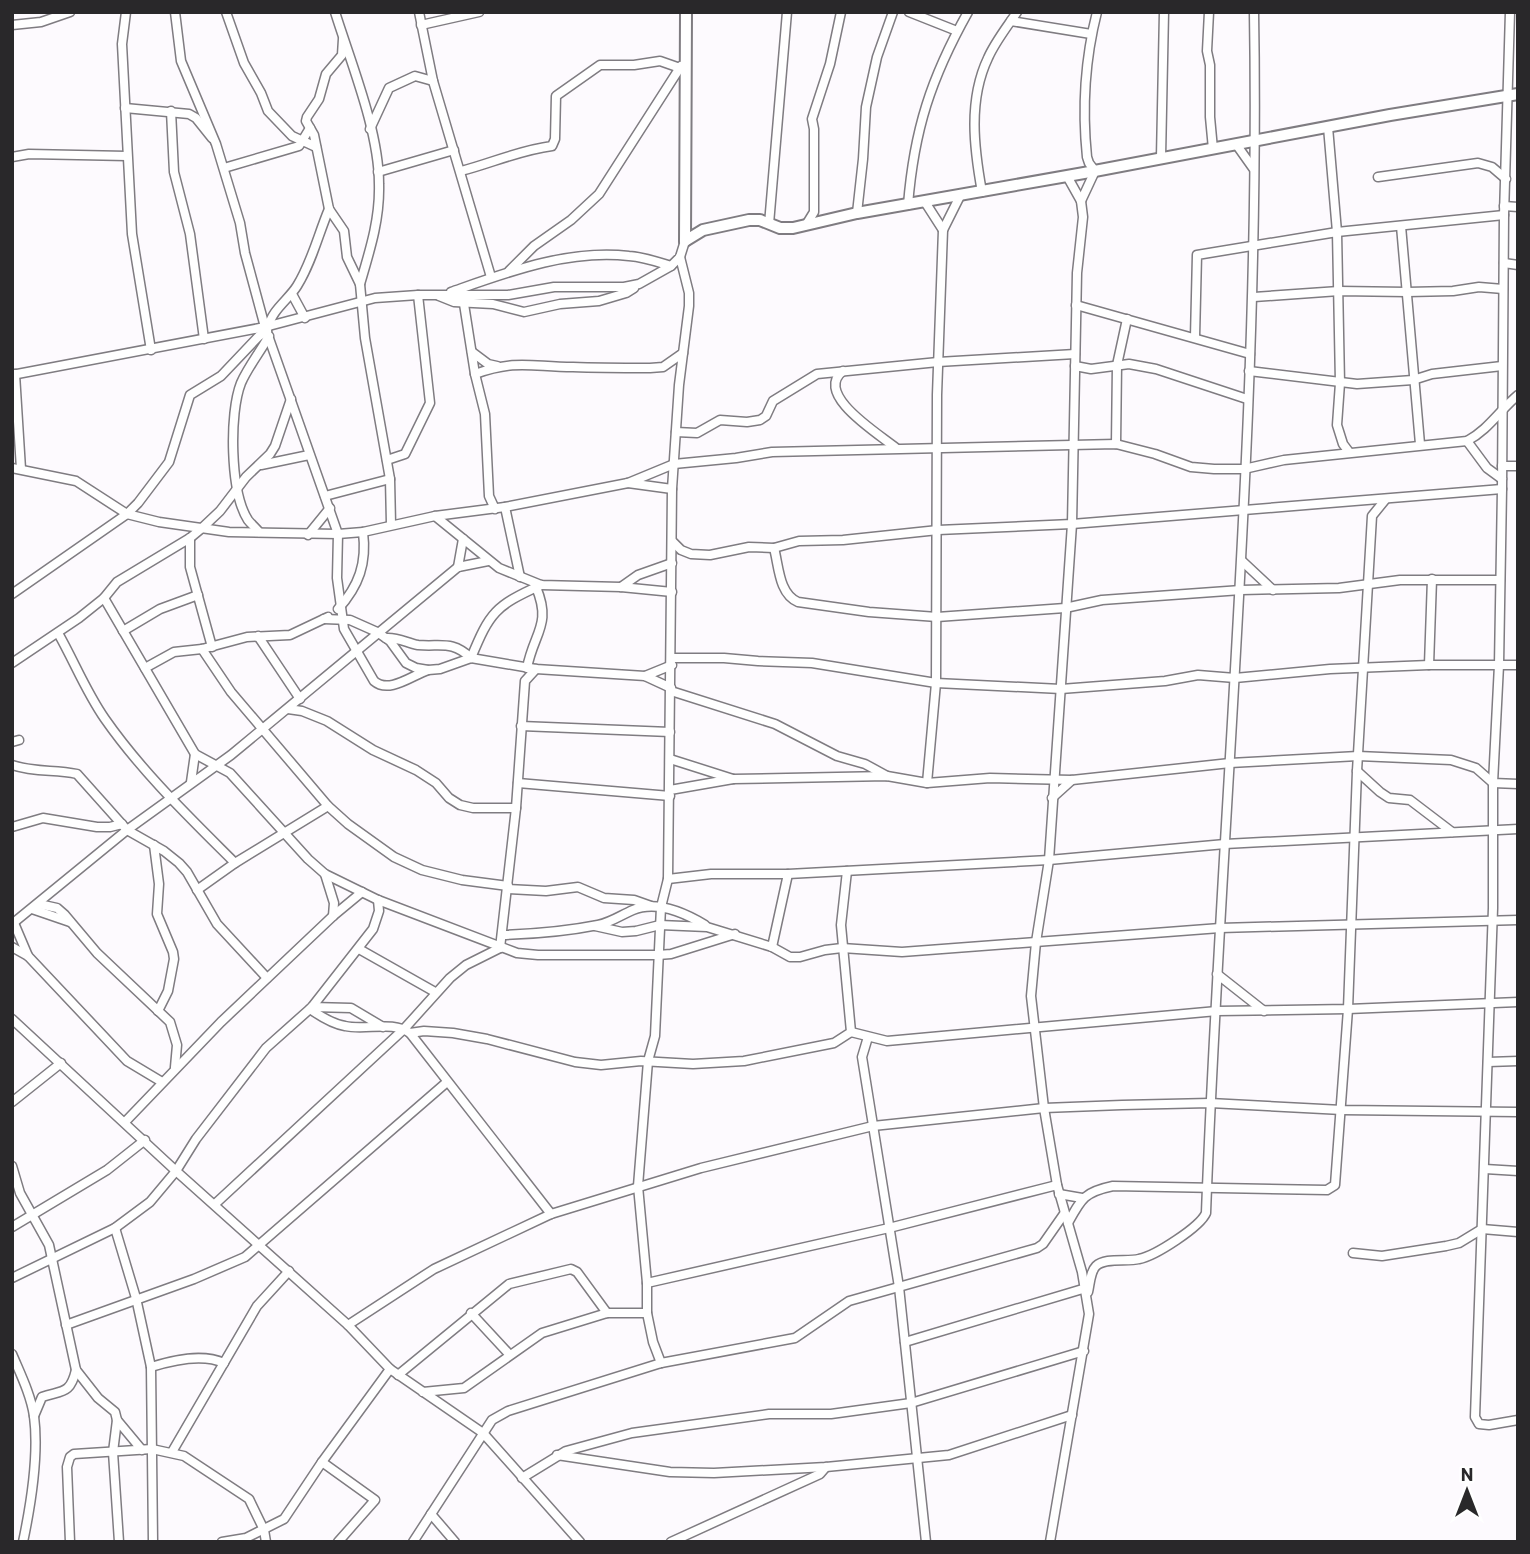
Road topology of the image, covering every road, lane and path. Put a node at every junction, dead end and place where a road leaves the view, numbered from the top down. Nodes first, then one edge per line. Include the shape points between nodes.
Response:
1 (70, 12) edge
2 (127, 12) edge
3 (175, 12) edge
4 (226, 12) edge
5 (335, 12) edge
6 (419, 12) edge
7 (479, 12) edge
8 (686, 12) edge
9 (787, 12) edge
10 (841, 12) edge
11 (893, 12) edge
12 (909, 12) edge
13 (968, 12) edge
14 (1017, 12) edge
15 (1097, 12) edge
16 (1164, 12) edge
17 (1209, 12) edge
18 (1254, 12) edge
19 (1510, 12) edge
20 (1012, 21) junction
21 (12, 25) edge
22 (421, 25) junction
23 (957, 31) junction
24 (1091, 34) junction
25 (343, 39) junction
26 (682, 65) junction
27 (433, 81) junction
28 (1512, 95) edge
29 (125, 108) junction
30 (172, 111) junction
31 (1328, 127) junction
32 (310, 128) junction
33 (370, 129) junction
34 (1256, 140) junction
35 (303, 141) junction
36 (216, 144) junction
37 (1236, 144) junction
38 (316, 147) junction
39 (1213, 149) junction
40 (454, 150) junction
41 (127, 156) junction
42 (12, 157) edge
43 (1161, 157) junction
44 (1253, 167) junction
45 (224, 168) junction
46 (461, 171) junction
47 (1096, 171) junction
48 (379, 172) junction
49 (1067, 176) junction
50 (1378, 177) dead end
51 (1506, 179) junction
52 (982, 192) junction
53 (960, 196) junction
54 (1081, 201) junction
55 (925, 202) junction
56 (908, 205) junction
57 (1518, 207) edge
58 (329, 209) junction
59 (1504, 210) junction
60 (857, 213) junction
61 (769, 223) junction
62 (806, 225) junction
63 (1401, 226) junction
64 (943, 230) junction
65 (1337, 232) junction
66 (685, 241) junction
67 (1254, 246) junction
68 (680, 257) junction
69 (1504, 264) junction
70 (1518, 265) edge
71 (671, 266) junction
72 (509, 271) junction
73 (491, 277) junction
74 (360, 284) junction
75 (639, 284) junction
76 (1503, 289) junction
77 (1339, 290) junction
78 (1407, 292) junction
79 (292, 294) junction
80 (441, 294) junction
81 (418, 295) junction
82 (1254, 297) junction
83 (362, 300) junction
84 (464, 304) junction
85 (1076, 305) junction
86 (305, 318) junction
87 (1127, 319) junction
88 (267, 330) junction
89 (1195, 337) junction
90 (204, 340) junction
91 (151, 349) junction
92 (472, 352) junction
93 (684, 353) junction
94 (1075, 354) junction
95 (1250, 354) junction
96 (938, 362) junction
97 (1339, 364) junction
98 (1117, 365) junction
99 (497, 366) junction
100 (1075, 366) junction
101 (1502, 366) junction
102 (843, 371) junction
103 (1249, 371) junction
104 (13, 374) edge
105 (475, 374) junction
106 (1319, 379) junction
107 (1413, 380) junction
108 (1340, 383) junction
109 (1518, 395) edge
110 (291, 399) junction
111 (1247, 399) junction
112 (1502, 408) junction
113 (677, 432) junction
114 (1467, 442) junction
115 (1116, 444) junction
116 (1420, 444) junction
117 (1074, 446) junction
118 (896, 448) junction
119 (937, 448) junction
120 (1349, 452) junction
121 (309, 455) junction
122 (387, 460) junction
123 (674, 464) junction
124 (261, 465) junction
125 (1502, 466) junction
126 (1518, 466) edge
127 (16, 468) edge
128 (1244, 469) junction
129 (390, 479) junction
130 (1502, 479) junction
131 (628, 483) junction
132 (238, 485) junction
133 (672, 489) junction
134 (1502, 489) junction
135 (325, 496) junction
136 (489, 496) junction
137 (1385, 500) junction
138 (1361, 501) junction
139 (330, 508) junction
140 (500, 508) junction
141 (1243, 511) junction
142 (127, 514) junction
143 (467, 514) junction
144 (435, 516) junction
145 (1372, 516) junction
146 (391, 524) junction
147 (1072, 524) junction
148 (202, 528) junction
149 (938, 530) junction
150 (259, 532) junction
151 (363, 532) junction
152 (338, 534) junction
153 (308, 535) junction
154 (190, 538) junction
155 (463, 539) junction
156 (673, 542) junction
157 (774, 548) junction
158 (488, 561) junction
159 (1241, 561) junction
160 (672, 563) junction
161 (458, 566) junction
162 (520, 577) junction
163 (1432, 579) junction
164 (1500, 580) junction
165 (1369, 583) junction
166 (538, 586) junction
167 (621, 587) junction
168 (1241, 590) junction
169 (1273, 590) junction
170 (672, 592) junction
171 (12, 594) edge
172 (198, 594) junction
173 (104, 598) junction
174 (340, 607) junction
175 (1065, 608) junction
176 (937, 617) junction
177 (324, 619) junction
178 (342, 619) junction
179 (123, 631) junction
180 (377, 632) junction
181 (58, 633) junction
182 (258, 636) junction
183 (386, 638) junction
184 (207, 648) junction
185 (355, 651) junction
186 (471, 658) junction
187 (672, 662) junction
188 (12, 663) edge
189 (1429, 664) junction
190 (508, 665) junction
191 (1499, 665) junction
192 (1518, 665) edge
193 (145, 668) junction
194 (1363, 668) junction
195 (532, 669) junction
196 (428, 670) junction
197 (645, 676) junction
198 (1235, 678) junction
199 (524, 681) junction
200 (936, 683) junction
201 (671, 689) junction
202 (1061, 689) junction
203 (300, 699) junction
204 (288, 709) junction
205 (521, 726) junction
206 (262, 729) junction
207 (670, 732) junction
208 (195, 754) junction
209 (1357, 757) junction
210 (670, 759) junction
211 (1230, 763) junction
212 (12, 765) edge
213 (217, 765) junction
214 (1357, 771) junction
215 (887, 776) junction
216 (733, 779) junction
217 (1054, 780) junction
218 (1072, 780) junction
219 (191, 782) junction
220 (518, 783) junction
221 (923, 783) junction
222 (1493, 783) junction
223 (1518, 784) edge
224 (670, 793) junction
225 (1052, 798) junction
226 (171, 800) junction
227 (328, 806) junction
228 (516, 808) junction
229 (12, 827) edge
230 (124, 827) junction
231 (1518, 829) edge
232 (1492, 831) junction
233 (1452, 832) junction
234 (285, 833) junction
235 (1355, 837) junction
236 (1225, 844) junction
237 (154, 845) junction
238 (1049, 860) junction
239 (235, 863) junction
240 (847, 872) junction
241 (509, 873) junction
242 (325, 874) junction
243 (788, 874) junction
244 (668, 879) junction
245 (491, 885) junction
246 (508, 887) junction
247 (197, 890) junction
248 (362, 892) junction
249 (378, 900) junction
250 (36, 907) junction
251 (657, 907) junction
252 (332, 916) junction
253 (1518, 920) edge
254 (1492, 921) junction
255 (13, 923) edge
256 (1352, 925) junction
257 (595, 926) junction
258 (660, 926) junction
259 (707, 927) junction
260 (1220, 928) junction
261 (735, 934) junction
262 (502, 935) junction
263 (1036, 942) junction
264 (12, 947) edge
265 (772, 947) junction
266 (500, 948) junction
267 (842, 948) junction
268 (359, 949) junction
269 (658, 955) junction
270 (28, 956) junction
271 (1217, 974) junction
272 (267, 978) junction
273 (435, 992) junction
274 (1518, 1002) edge
275 (1490, 1003) junction
276 (311, 1008) junction
277 (1348, 1009) junction
278 (1265, 1010) junction
279 (158, 1011) junction
280 (1217, 1011) junction
281 (12, 1019) edge
282 (383, 1027) junction
283 (1034, 1028) junction
284 (407, 1031) junction
285 (851, 1032) junction
286 (868, 1037) junction
287 (648, 1061) junction
288 (1518, 1061) edge
289 (1488, 1062) junction
290 (61, 1063) junction
291 (175, 1067) junction
292 (162, 1082) junction
293 (447, 1082) junction
294 (12, 1102) edge
295 (1210, 1103) junction
296 (1044, 1108) junction
297 (1342, 1110) junction
298 (1487, 1112) junction
299 (1518, 1112) edge
300 (125, 1122) junction
301 (873, 1126) junction
302 (145, 1140) junction
303 (12, 1166) edge
304 (1485, 1169) junction
305 (176, 1171) junction
306 (1518, 1171) edge
307 (1057, 1185) junction
308 (638, 1186) junction
309 (1208, 1186) junction
310 (1059, 1194) junction
311 (1082, 1198) junction
312 (215, 1204) junction
313 (31, 1214) junction
314 (551, 1214) junction
315 (1064, 1214) junction
316 (1068, 1223) junction
317 (12, 1227) edge
318 (115, 1228) junction
319 (889, 1228) junction
320 (1482, 1229) junction
321 (1518, 1232) edge
322 (260, 1245) junction
323 (1353, 1254) dead end
324 (52, 1258) junction
325 (289, 1271) junction
326 (12, 1278) edge
327 (647, 1283) junction
328 (899, 1287) junction
329 (1086, 1292) junction
330 (136, 1298) junction
331 (647, 1312) junction
332 (471, 1313) junction
333 (607, 1313) junction
334 (66, 1325) junction
335 (348, 1325) junction
336 (905, 1342) junction
337 (1084, 1351) junction
338 (12, 1353) edge
339 (509, 1354) junction
340 (224, 1363) junction
341 (661, 1363) junction
342 (151, 1367) junction
343 (76, 1370) junction
344 (394, 1372) junction
345 (423, 1392) junction
346 (911, 1403) junction
347 (1072, 1415) junction
348 (34, 1416) junction
349 (117, 1420) junction
350 (1518, 1420) edge
351 (483, 1433) junction
352 (152, 1449) junction
353 (142, 1450) junction
354 (113, 1452) junction
355 (172, 1452) junction
356 (557, 1455) junction
357 (917, 1459) junction
358 (322, 1462) junction
359 (826, 1467) junction
360 (522, 1478) junction
361 (431, 1514) junction
362 (264, 1531) junction
363 (576, 1541) edge
364 (23, 1542) edge
365 (70, 1542) edge
366 (119, 1542) edge
367 (153, 1542) edge
368 (222, 1542) edge
369 (266, 1542) edge
370 (338, 1542) edge
371 (413, 1542) edge
372 (455, 1542) edge
373 (671, 1542) edge
374 (926, 1542) edge
375 (1050, 1542) edge

1 - 21 street
2 - 29 street via 122,44
3 - 36 street via 181,61
4 - 35 street via 268,111 284,130
5 - 25 street
6 - 22 street
7 - 22 street
8 - 26 street
9 - 61 street
10 - 62 street via 812,119 814,212
11 - 60 street via 866,107
12 - 23 street
13 - 23 street
14 - 20 street
15 - 24 street
16 - 43 street
17 - 39 street
18 - 34 street
19 - 28 street
20 - 24 street
20 - 52 street via 987,59 975,112
22 - 27 street
23 - 56 street via 924,106
24 - 47 street via 1084,132 1089,163
25 - 32 street via 342,55 326,74 319,99 307,117
25 - 33 street
26 - 46 street via 660,61 600,65 556,96 552,146
26 - 66 street
26 - 72 street via 599,194
27 - 33 street via 415,76 389,88
27 - 40 street
28 - 31 street
28 - 51 street
29 - 30 street
29 - 41 street
30 - 36 street via 196,118
30 - 90 street via 174,172 190,234
31 - 34 street
31 - 65 street
32 - 35 street
32 - 38 street
33 - 48 street
34 - 37 street
34 - 44 street
35 - 38 street
35 - 45 street via 293,149
36 - 45 street
37 - 39 street
37 - 44 street
38 - 58 street
39 - 43 street
40 - 46 street
40 - 48 street
41 - 42 street
41 - 91 street via 132,234
43 - 47 street
44 - 67 street
45 - 88 street
46 - 73 street
47 - 49 street
47 - 54 street
48 - 74 street via 375,233
49 - 52 street
49 - 54 street
50 - 51 street via 1478,163
51 - 59 street
52 - 53 street
53 - 55 street
53 - 64 street
54 - 85 street
55 - 56 street
55 - 64 street
56 - 60 street
57 - 59 street
58 - 74 street via 344,231 347,257
58 - 79 street via 314,256
59 - 63 street
59 - 69 street
60 - 62 street
61 - 62 street via 780,228
61 - 66 street via 729,224 703,230
63 - 65 street
63 - 78 street
64 - 96 street
65 - 67 street
65 - 77 street
66 - 68 street
67 - 82 street
67 - 89 street via 1197,255
68 - 71 street
68 - 93 street via 690,293
69 - 70 street
69 - 76 street
71 - 72 street via 612,255
71 - 75 street
72 - 73 street
73 - 80 street
74 - 83 street
75 - 80 street via 554,287 508,295
75 - 84 street via 599,302 560,304 532,312
76 - 78 street
76 - 101 street
77 - 78 street
77 - 82 street
77 - 97 street
78 - 107 street
79 - 86 street
79 - 88 street via 272,316
80 - 81 street
80 - 84 street
81 - 83 street
81 - 122 street via 430,403 405,454
82 - 95 street
83 - 86 street
83 - 122 street
84 - 92 street
85 - 87 street
85 - 94 street
86 - 88 street
87 - 89 street
87 - 98 street
88 - 90 street
88 - 110 street
88 - 132 street via 238,395 232,435
88 - 142 street via 220,376 190,395 169,462
89 - 95 street
90 - 91 street
91 - 104 street
92 - 99 street
92 - 105 street
93 - 99 street via 663,367 650,368
93 - 113 street
94 - 96 street
94 - 100 street
95 - 103 street
96 - 102 street
96 - 119 street
97 - 106 street
97 - 108 street
98 - 100 street
98 - 111 street via 1156,369
98 - 115 street
99 - 105 street
100 - 117 street
101 - 107 street
101 - 112 street
102 - 113 street via 813,375 773,401 760,420 720,420 697,433
102 - 118 street via 833,386 838,397
103 - 106 street
103 - 111 street
104 - 127 street
105 - 136 street via 485,414
106 - 108 street
107 - 108 street
107 - 116 street
108 - 120 street via 1337,425
109 - 112 street
110 - 121 street
110 - 124 street via 275,446
111 - 128 street
112 - 114 street
112 - 125 street
113 - 123 street
114 - 116 street
114 - 130 street
115 - 117 street
115 - 128 street via 1191,467
116 - 120 street
117 - 119 street
117 - 147 street
118 - 119 street
118 - 123 street via 772,452
119 - 149 street
120 - 128 street
121 - 124 street
121 - 135 street
122 - 129 street
123 - 131 street
123 - 133 street
124 - 132 street
125 - 126 street
125 - 130 street
127 - 142 street via 76,481
128 - 141 street
129 - 135 street
129 - 146 street
130 - 134 street
131 - 133 street
131 - 140 street
132 - 148 street via 220,512
132 - 150 street via 249,522
133 - 156 street
134 - 137 street
134 - 164 street
135 - 139 street
136 - 140 street
136 - 143 street
137 - 138 street
137 - 145 street
138 - 141 street
138 - 145 street
139 - 152 street
139 - 153 street
140 - 143 street
140 - 162 street
141 - 147 street
141 - 159 street
142 - 148 street
142 - 171 street
143 - 144 street
144 - 146 street
144 - 155 street
145 - 165 street
146 - 151 street
147 - 149 street
147 - 175 street
148 - 150 street
148 - 154 street
149 - 157 street via 799,541
149 - 176 street
150 - 153 street
151 - 152 street
151 - 174 street via 361,573
152 - 153 street
152 - 174 street
154 - 172 street via 189,557
154 - 173 street via 124,577
155 - 158 street
155 - 161 street
156 - 157 street via 691,554
156 - 160 street
157 - 176 street via 785,590 798,602
158 - 161 street
158 - 162 street
159 - 168 street
159 - 169 street
160 - 167 street via 638,575
160 - 170 street
161 - 180 street
162 - 166 street
163 - 164 street
163 - 165 street
163 - 189 street
164 - 191 street
165 - 169 street
165 - 194 street
166 - 167 street
166 - 186 street via 508,600 492,615
166 - 195 street via 544,611
167 - 170 street
168 - 169 street
168 - 175 street via 1102,600
168 - 198 street
170 - 187 street
172 - 179 street
172 - 184 street
173 - 179 street
173 - 181 street
174 - 177 street
174 - 178 street
175 - 176 street
175 - 202 street
176 - 200 street
177 - 178 street
177 - 182 street via 290,635
178 - 180 street
178 - 185 street
179 - 193 street
180 - 183 street
180 - 185 street
181 - 188 street
181 - 226 street via 103,716
182 - 184 street
182 - 203 street
183 - 186 street via 448,645
183 - 196 street via 406,663
184 - 193 street via 174,652
184 - 206 street via 231,692
185 - 196 street via 374,681 385,687
185 - 203 street
186 - 190 street
186 - 196 street
187 - 197 street
187 - 200 street via 724,658 812,663
187 - 201 street
189 - 191 street
189 - 194 street
190 - 195 street
190 - 199 street
191 - 192 street
191 - 222 street
193 - 208 street
194 - 198 street
194 - 209 street
195 - 197 street
195 - 199 street
197 - 201 street
198 - 202 street via 1198,675
198 - 211 street
199 - 205 street
200 - 202 street
200 - 221 street via 929,773
201 - 207 street
201 - 215 street via 775,724 837,757
202 - 217 street
203 - 204 street
204 - 206 street
204 - 228 street via 327,721 416,770 460,805
205 - 207 street
205 - 220 street
206 - 213 street
206 - 227 street
207 - 210 street
208 - 213 street
208 - 219 street
209 - 211 street
209 - 214 street
209 - 222 street via 1463,762
210 - 216 street
210 - 224 street
211 - 218 street
211 - 236 street
212 - 230 street via 77,774
213 - 219 street
213 - 234 street
214 - 233 street via 1380,792 1409,800
214 - 235 street
215 - 216 street
215 - 221 street
216 - 224 street
217 - 218 street
217 - 221 street
217 - 225 street
218 - 225 street
219 - 226 street
220 - 224 street
220 - 228 street
222 - 223 street
222 - 232 street
224 - 244 street
225 - 238 street
226 - 230 street
226 - 239 street
227 - 234 street
227 - 245 street via 408,864
228 - 241 street
229 - 230 street via 43,818
230 - 237 street
230 - 250 street
231 - 232 street
232 - 233 street
232 - 254 street
233 - 235 street
234 - 239 street
234 - 242 street
235 - 236 street
235 - 256 street
236 - 238 street
236 - 260 street
237 - 247 street via 179,863
237 - 279 street via 157,914 174,959 168,991
238 - 240 street
238 - 263 street
239 - 247 street
240 - 243 street
240 - 267 street
241 - 245 street
241 - 246 street
242 - 248 street
242 - 252 street via 334,903
243 - 244 street
243 - 265 street
244 - 251 street
245 - 246 street
246 - 251 street via 546,891 578,887 604,898
246 - 262 street
247 - 272 street via 217,924
248 - 249 street
248 - 252 street
249 - 266 street
249 - 268 street via 377,922
250 - 255 street
250 - 279 street via 70,922
251 - 257 street via 640,908
251 - 258 street
251 - 259 street via 682,913
252 - 272 street
253 - 254 street
254 - 256 street
254 - 275 street
255 - 270 street
256 - 260 street
256 - 277 street
257 - 258 street via 622,932
257 - 262 street
258 - 259 street
258 - 269 street
259 - 261 street
260 - 263 street
260 - 271 street
261 - 265 street
261 - 269 street
262 - 266 street
263 - 267 street via 902,952
263 - 283 street via 1031,996
264 - 270 street
265 - 267 street via 790,957
266 - 269 street via 538,955
266 - 273 street via 466,965
267 - 285 street
268 - 273 street
268 - 276 street
269 - 287 street via 655,1036
270 - 292 street via 127,1061
271 - 278 street
271 - 280 street
272 - 291 street
273 - 284 street
274 - 275 street
275 - 277 street
275 - 289 street
276 - 282 street via 351,1009
276 - 282 street via 342,1026
276 - 305 street via 266,1048
277 - 278 street
277 - 297 street
278 - 280 street
279 - 291 street via 170,1022 175,1037
280 - 283 street
280 - 295 street
281 - 290 street
282 - 284 street
283 - 286 street via 887,1041
283 - 296 street
284 - 287 street via 487,1039 575,1062
284 - 293 street
284 - 312 street
285 - 286 street
285 - 287 street via 834,1043 744,1061
286 - 301 street via 862,1057
287 - 308 street
288 - 289 street
289 - 298 street
290 - 294 street
290 - 300 street
291 - 292 street
292 - 300 street
293 - 314 street
293 - 322 street
295 - 296 street
295 - 297 street
295 - 309 street
296 - 301 street
296 - 307 street
297 - 298 street
297 - 309 street via 1333,1188
298 - 299 street
298 - 304 street
300 - 302 street
301 - 308 street
301 - 319 street
302 - 305 street
302 - 313 street via 107,1170
303 - 313 street
304 - 306 street
304 - 320 street
305 - 312 street
305 - 318 street via 150,1202
307 - 310 street
307 - 319 street
308 - 314 street
308 - 327 street
309 - 311 street via 1113,1186
309 - 329 street via 1206,1213 1198,1224 1142,1259 1102,1262 1092,1272
310 - 311 street
310 - 315 street
311 - 316 street
312 - 322 street
313 - 317 street
313 - 324 street
314 - 335 street via 434,1269
315 - 316 street
315 - 328 street via 1037,1248
316 - 329 street
318 - 324 street
318 - 330 street
319 - 327 street
319 - 328 street
320 - 321 street
320 - 323 street via 1446,1246 1382,1256
320 - 350 street via 1475,1417 1479,1424 1489,1425
322 - 325 street
322 - 330 street via 206,1274
324 - 326 street
324 - 334 street
325 - 335 street
325 - 340 street via 257,1306
327 - 331 street
328 - 336 street
328 - 341 street via 849,1301 795,1338
329 - 336 street
329 - 337 street via 1089,1314
330 - 334 street
330 - 342 street
331 - 333 street
331 - 341 street
332 - 333 street via 509,1284 571,1269
332 - 339 street
332 - 344 street
333 - 339 street via 542,1333
334 - 343 street
335 - 344 street
336 - 346 street
337 - 346 street
337 - 347 street
338 - 348 street
339 - 345 street via 464,1388
340 - 342 street via 202,1358
340 - 355 street
341 - 351 street via 508,1411 492,1420
342 - 352 street
343 - 348 street via 68,1389 42,1397
343 - 349 street via 112,1408
344 - 345 street
344 - 358 street
345 - 351 street
346 - 356 street via 662,1428
346 - 357 street
347 - 357 street via 963,1452
347 - 375 street
348 - 364 street via 29,1515
349 - 353 street
349 - 354 street
351 - 360 street
351 - 361 street
352 - 353 street
352 - 355 street
352 - 367 street
353 - 354 street
354 - 365 street via 70,1457
354 - 366 street
355 - 362 street via 244,1493
356 - 359 street via 670,1472
356 - 360 street
357 - 359 street
357 - 374 street
358 - 362 street via 284,1519
358 - 370 street via 375,1500
359 - 373 street via 820,1475
360 - 363 street
361 - 371 street
361 - 372 street
362 - 368 street
362 - 369 street

